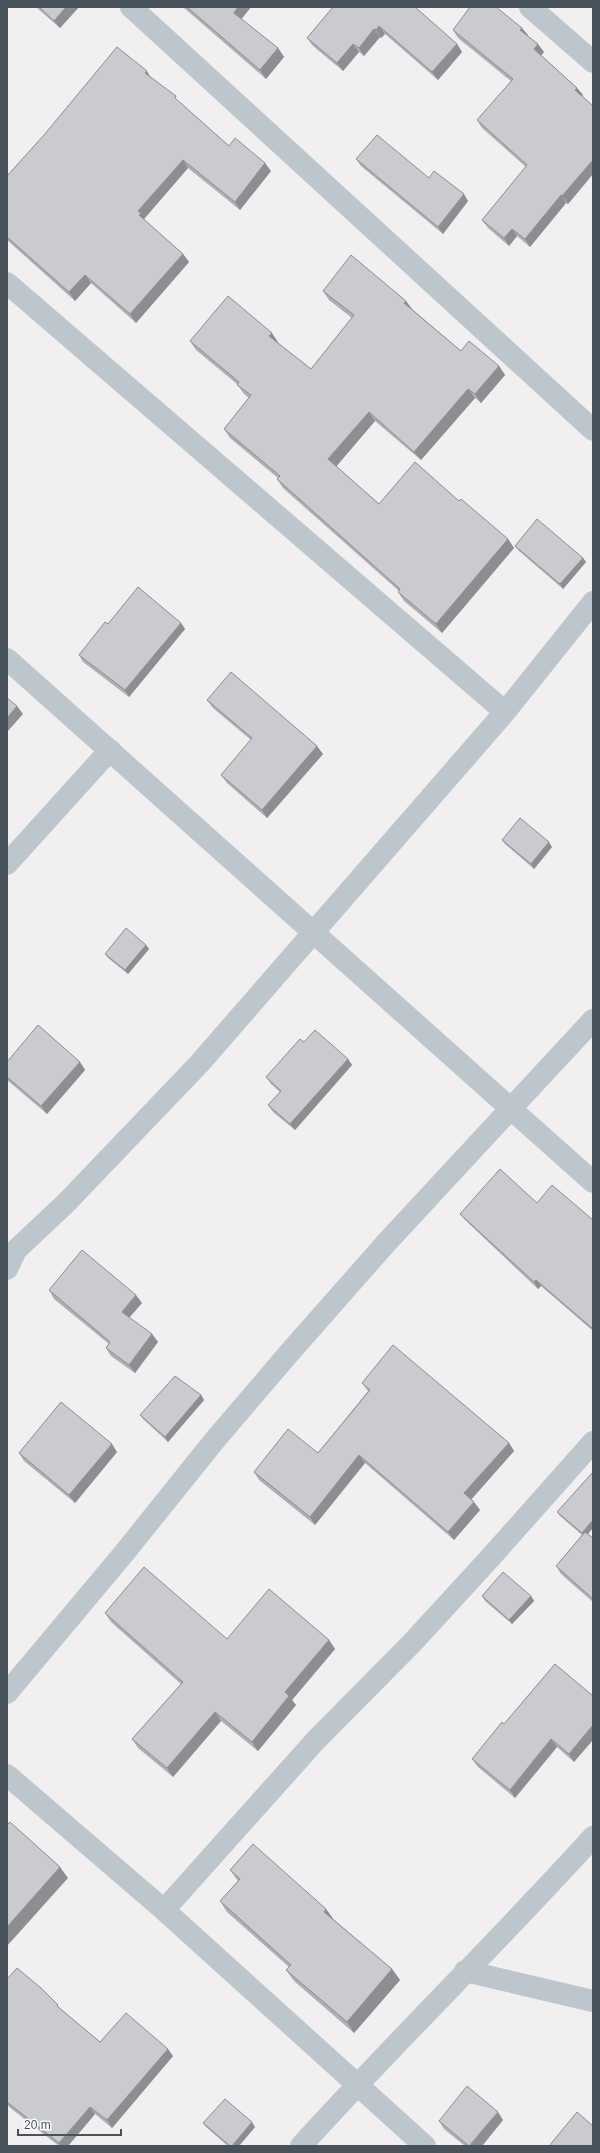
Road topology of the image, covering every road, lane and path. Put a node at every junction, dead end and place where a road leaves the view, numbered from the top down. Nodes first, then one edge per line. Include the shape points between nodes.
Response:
1 (131, 7) edge
2 (530, 7) edge
3 (593, 62) edge
4 (7, 282) edge
5 (593, 430) edge
6 (593, 602) edge
7 (7, 659) edge
8 (506, 712) junction
9 (110, 750) junction
10 (7, 864) edge
11 (314, 932) junction
12 (593, 1020) edge
13 (513, 1108) junction
14 (593, 1182) edge
15 (7, 1269) edge
16 (593, 1442) edge
17 (7, 1692) edge
18 (7, 1775) edge
19 (593, 1837) edge
20 (164, 1910) junction
21 (466, 1971) junction
22 (593, 2001) edge
23 (356, 2085) junction
24 (301, 2146) edge
25 (425, 2146) edge

1 - 5 street
2 - 3 street
4 - 8 street
6 - 8 street
7 - 9 street
8 - 11 street
9 - 10 street
9 - 11 street
11 - 13 street
11 - 15 street via 199,1064 66,1203 16,1250
12 - 13 street
13 - 14 street
13 - 17 street via 387,1242 290,1352
16 - 20 street via 412,1643 316,1740
18 - 20 street
19 - 21 street
20 - 23 street
21 - 22 street
21 - 23 street
23 - 24 street
23 - 25 street

